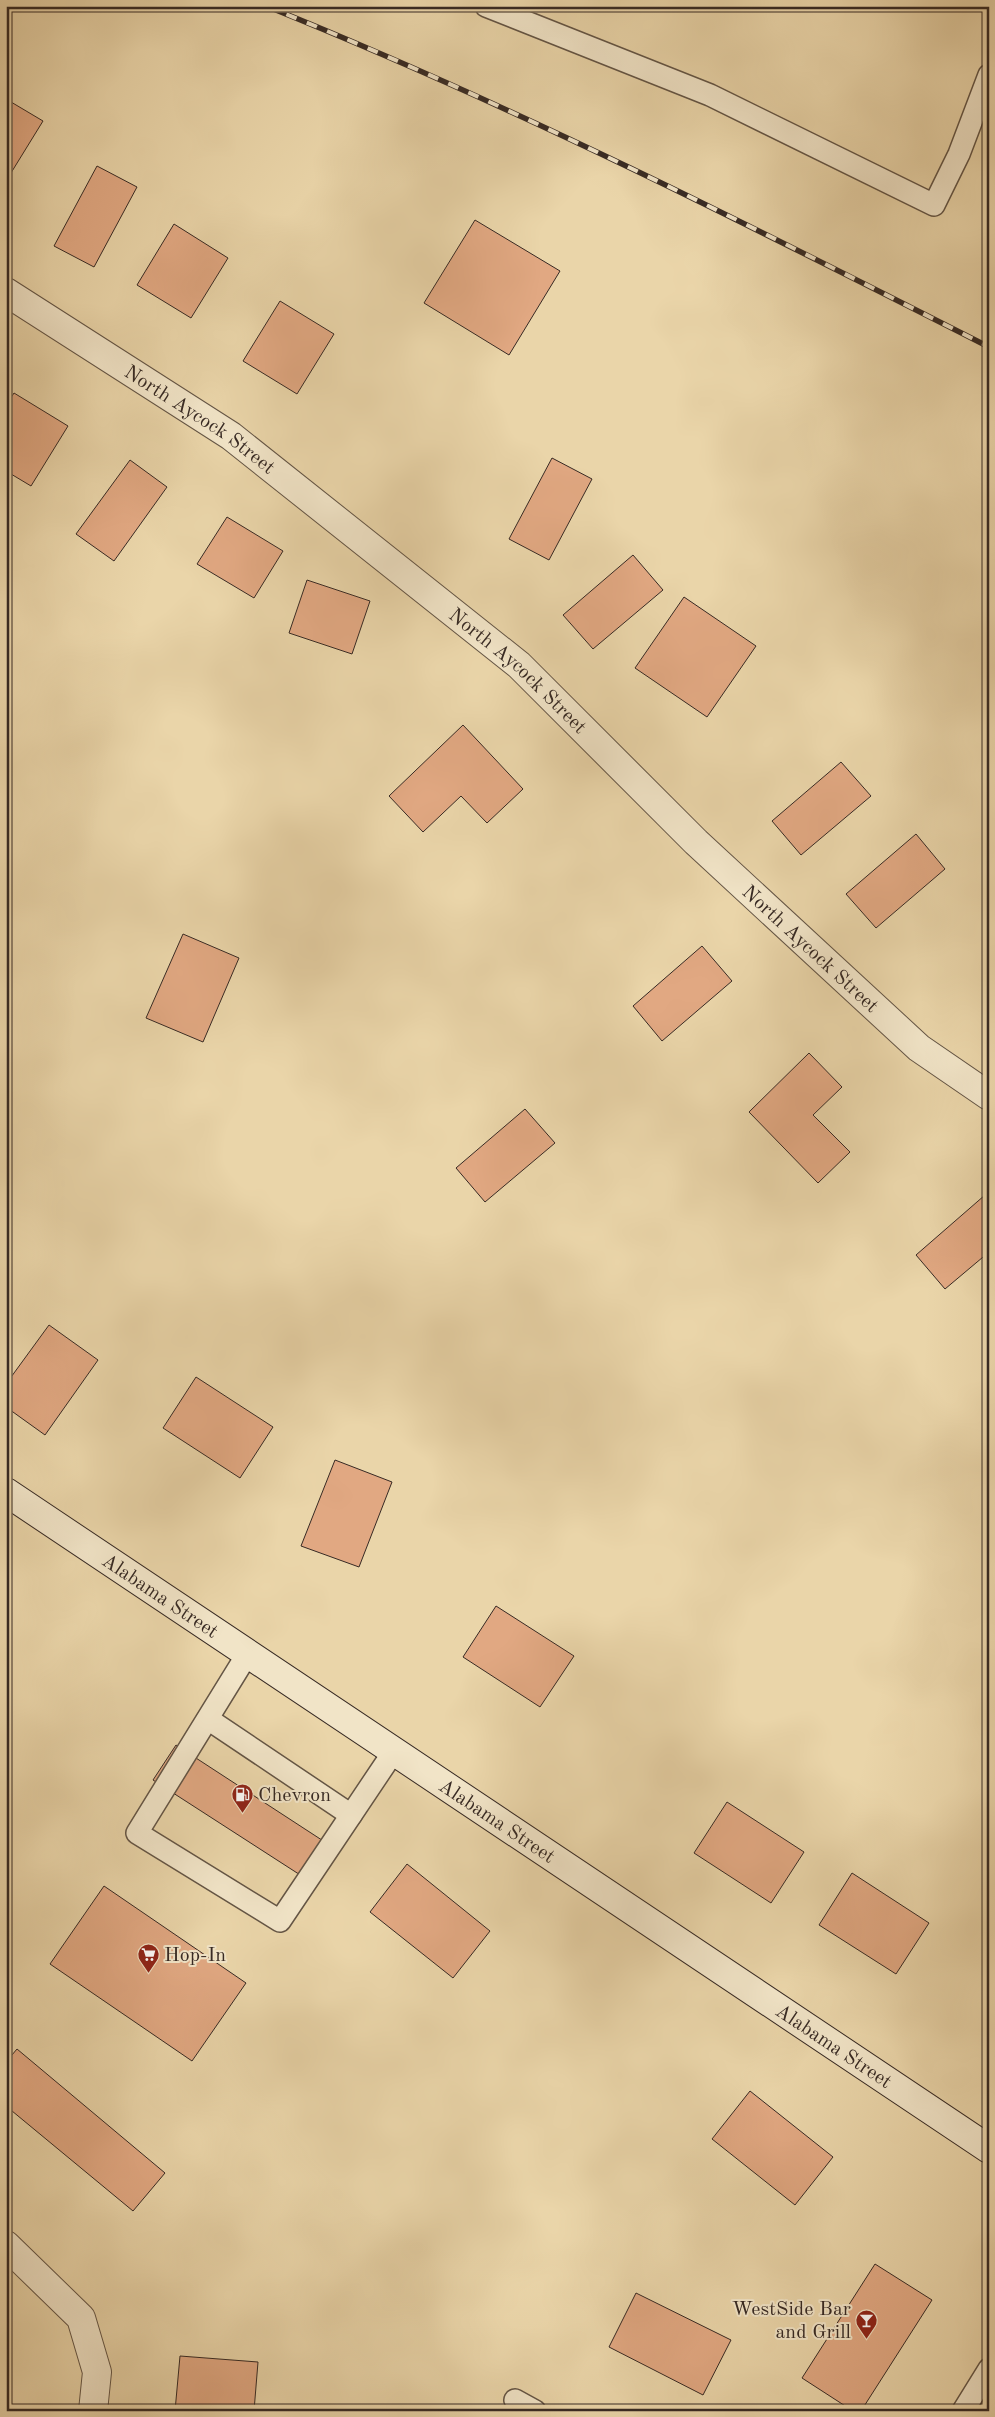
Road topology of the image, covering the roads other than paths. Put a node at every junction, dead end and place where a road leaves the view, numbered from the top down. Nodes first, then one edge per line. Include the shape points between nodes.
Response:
1 (486, 6) edge
2 (989, 75) edge
3 (6, 292) edge
4 (989, 1096) edge
5 (6, 1492) edge
6 (248, 1653) junction
7 (208, 1719) junction
8 (394, 1751) junction
9 (351, 1815) junction
10 (989, 2149) edge
11 (6, 2245) edge
12 (989, 2369) edge
13 (515, 2400) dead end
14 (92, 2411) edge
15 (535, 2411) edge
16 (963, 2411) edge

1 - 2 lane via 710,95 934,205 959,154
3 - 4 street, North Aycock Street via 231,436 519,665 696,842 912,1042
5 - 6 street, Alabama Street
6 - 7 lane
6 - 8 street, Alabama Street
7 - 9 lane
7 - 9 lane via 137,1833 280,1921
8 - 9 lane
8 - 10 street, Alabama Street
11 - 14 street via 81,2318 97,2372
12 - 16 lane
13 - 15 lane

